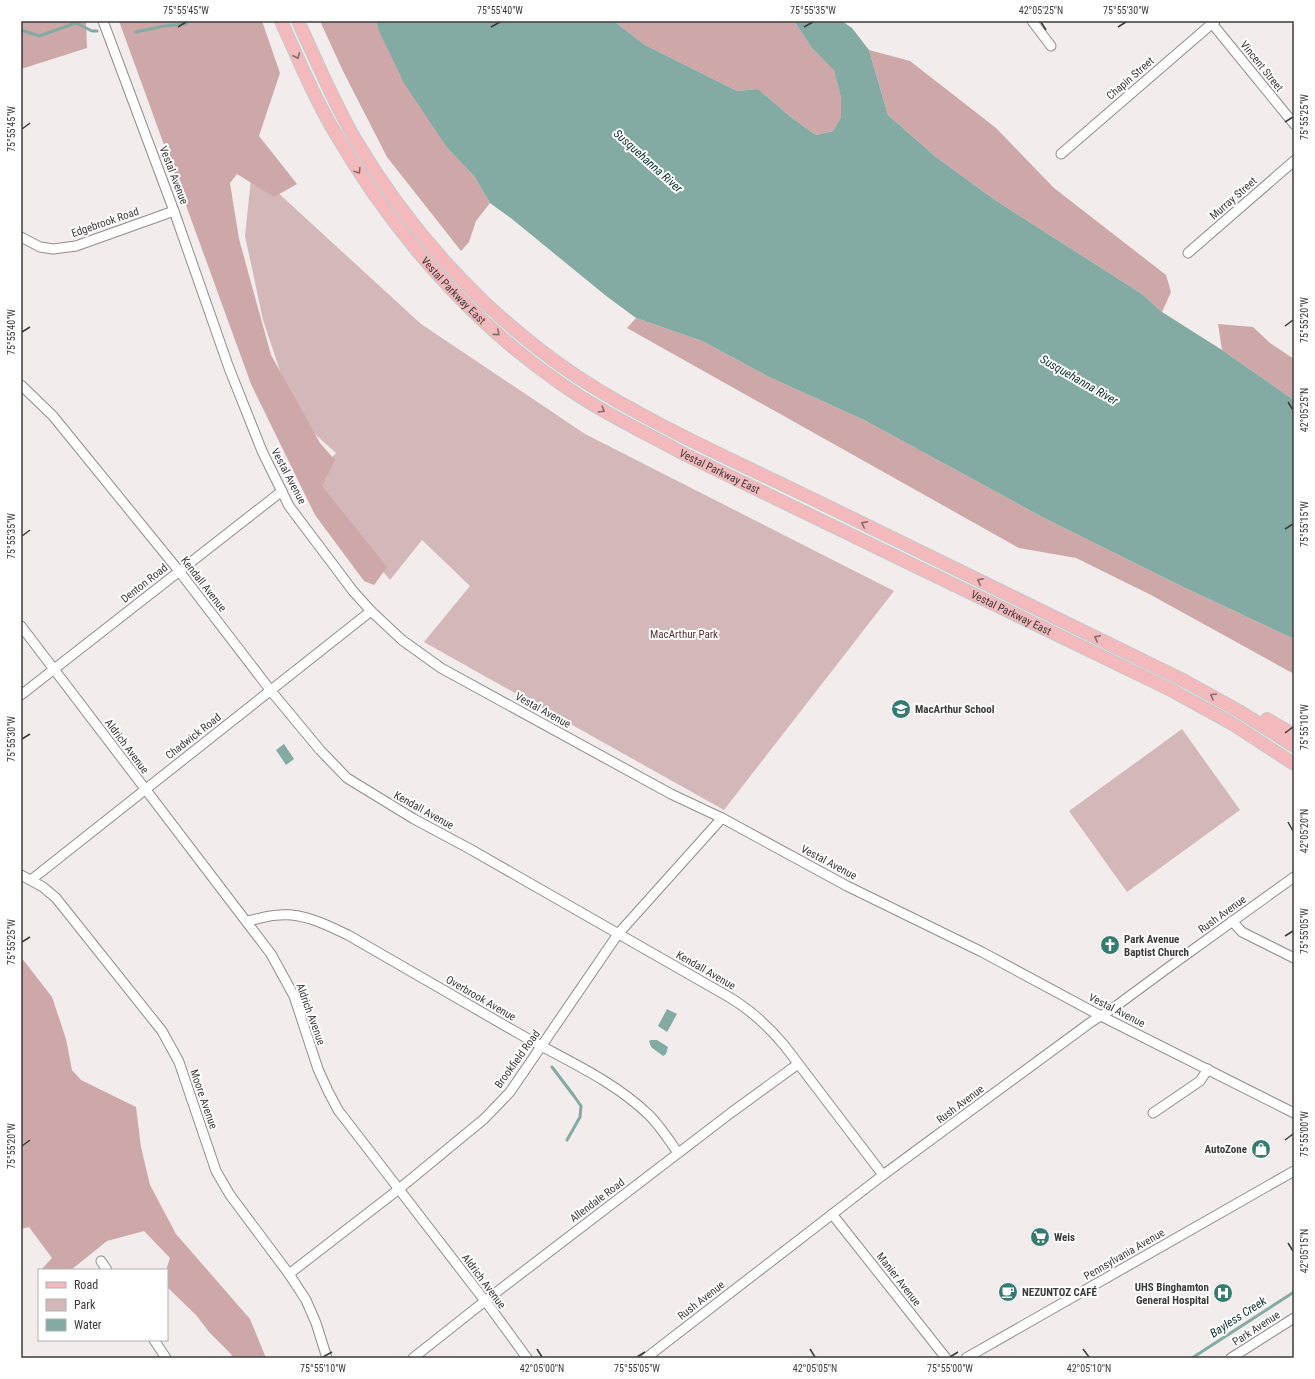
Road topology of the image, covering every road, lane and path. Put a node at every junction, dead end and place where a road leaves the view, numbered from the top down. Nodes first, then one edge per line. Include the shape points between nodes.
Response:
1 (103, 21) edge
2 (281, 21) edge
3 (298, 21) edge
4 (1032, 21) edge
5 (1213, 22) edge
6 (1051, 46) dead end
7 (1294, 124) edge
8 (1061, 154) dead end
9 (1294, 161) edge
10 (174, 211) junction
11 (21, 237) edge
12 (1188, 253) dead end
13 (21, 385) edge
14 (282, 491) junction
15 (179, 570) junction
16 (371, 611) junction
17 (21, 626) edge
18 (54, 669) junction
19 (271, 691) junction
20 (21, 695) edge
21 (1239, 711) junction
22 (1294, 735) edge
23 (1294, 746) edge
24 (1294, 764) edge
25 (145, 789) junction
26 (722, 818) junction
27 (21, 875) edge
28 (1294, 877) edge
29 (31, 880) junction
30 (1232, 921) junction
31 (247, 922) junction
32 (618, 934) junction
33 (1294, 958) edge
34 (1101, 1016) junction
35 (542, 1046) junction
36 (798, 1064) junction
37 (1208, 1069) junction
38 (1152, 1113) dead end
39 (1294, 1113) edge
40 (678, 1153) junction
41 (1294, 1171) edge
42 (883, 1175) junction
43 (399, 1189) junction
44 (832, 1214) junction
45 (101, 1261) dead end
46 (106, 1269) edge
47 (289, 1274) junction
48 (485, 1301) junction
49 (1294, 1318) edge
50 (155, 1341) edge
51 (166, 1358) edge
52 (327, 1358) edge
53 (413, 1358) edge
54 (527, 1358) edge
55 (646, 1358) edge
56 (946, 1358) edge
57 (966, 1358) edge
58 (1231, 1358) edge

1 - 10 street, Vestal Avenue
2 -> 24 main road, Vestal Parkway East via 333,130 377,200 416,250 448,285 491,328 560,383 605,412 684,454 1178,694 1231,723
21 -> 3 main road, Vestal Parkway East via 1180,678 682,436 599,391 557,362 484,302 423,236 382,181 342,116
4 - 6 street
5 - 7 street, Vincent Street
5 - 8 street, Chapin Street
9 - 12 street, Murray Street
10 - 11 street, Edgebrook Road via 76,246 53,249 40,247
10 - 14 street, Vestal Avenue via 229,368 262,452
13 - 15 street, Kendall Avenue via 53,416
14 - 15 street, Denton Road
14 - 16 street, Vestal Avenue via 294,512
15 - 18 street, Denton Road
15 - 19 street, Kendall Avenue
16 - 19 street, Chadwick Road
16 - 26 street, Vestal Avenue via 402,640 441,668 671,794
17 - 18 street, Aldrich Avenue
18 - 20 street, Denton Road
18 - 25 street, Aldrich Avenue
19 - 25 street, Chadwick Road
19 - 32 street, Kendall Avenue via 347,778 414,819
21 - 22 main road via 1249,709
21 - 23 main road, Vestal Parkway East
25 - 29 street, Chadwick Road
25 - 31 street, Aldrich Avenue
26 - 32 street, Brookfield Road
26 - 34 street, Vestal Avenue via 847,886 982,952
27 - 29 street, Moore Avenue
28 - 30 street, Rush Avenue
29 - 47 street, Moore Avenue via 56,898 162,1031 179,1062 216,1171 230,1195
30 - 33 street via 1242,932
30 - 34 street, Rush Avenue
31 - 35 street, Overbrook Avenue via 281,915 298,916 324,923
31 - 43 street, Aldrich Avenue via 272,954 294,996 318,1069 338,1110
32 - 35 street, Brookfield Road
32 - 36 street, Kendall Avenue via 749,1010 770,1029
34 - 37 street, Vestal Avenue
34 - 42 street, Rush Avenue
35 - 40 street, Overbrook Avenue via 626,1096 649,1115
35 - 43 street, Brookfield Road via 510,1092 484,1118
36 - 40 street, Allendale Road
36 - 42 street, Kendall Avenue
37 - 38 street via 1200,1081
37 - 39 street, Vestal Avenue
40 - 48 street, Allendale Road
41 - 57 street, Pennsylvania Avenue
42 - 44 street, Rush Avenue
43 - 47 street, Brookfield Road
43 - 48 street, Aldrich Avenue
44 - 55 street, Rush Avenue
44 - 56 street, Manier Avenue
45 - 46 street
47 - 52 street, Moore Avenue via 306,1300
48 - 53 street, Allendale Road
48 - 54 street, Aldrich Avenue
49 - 58 street, Park Avenue
50 - 51 street

